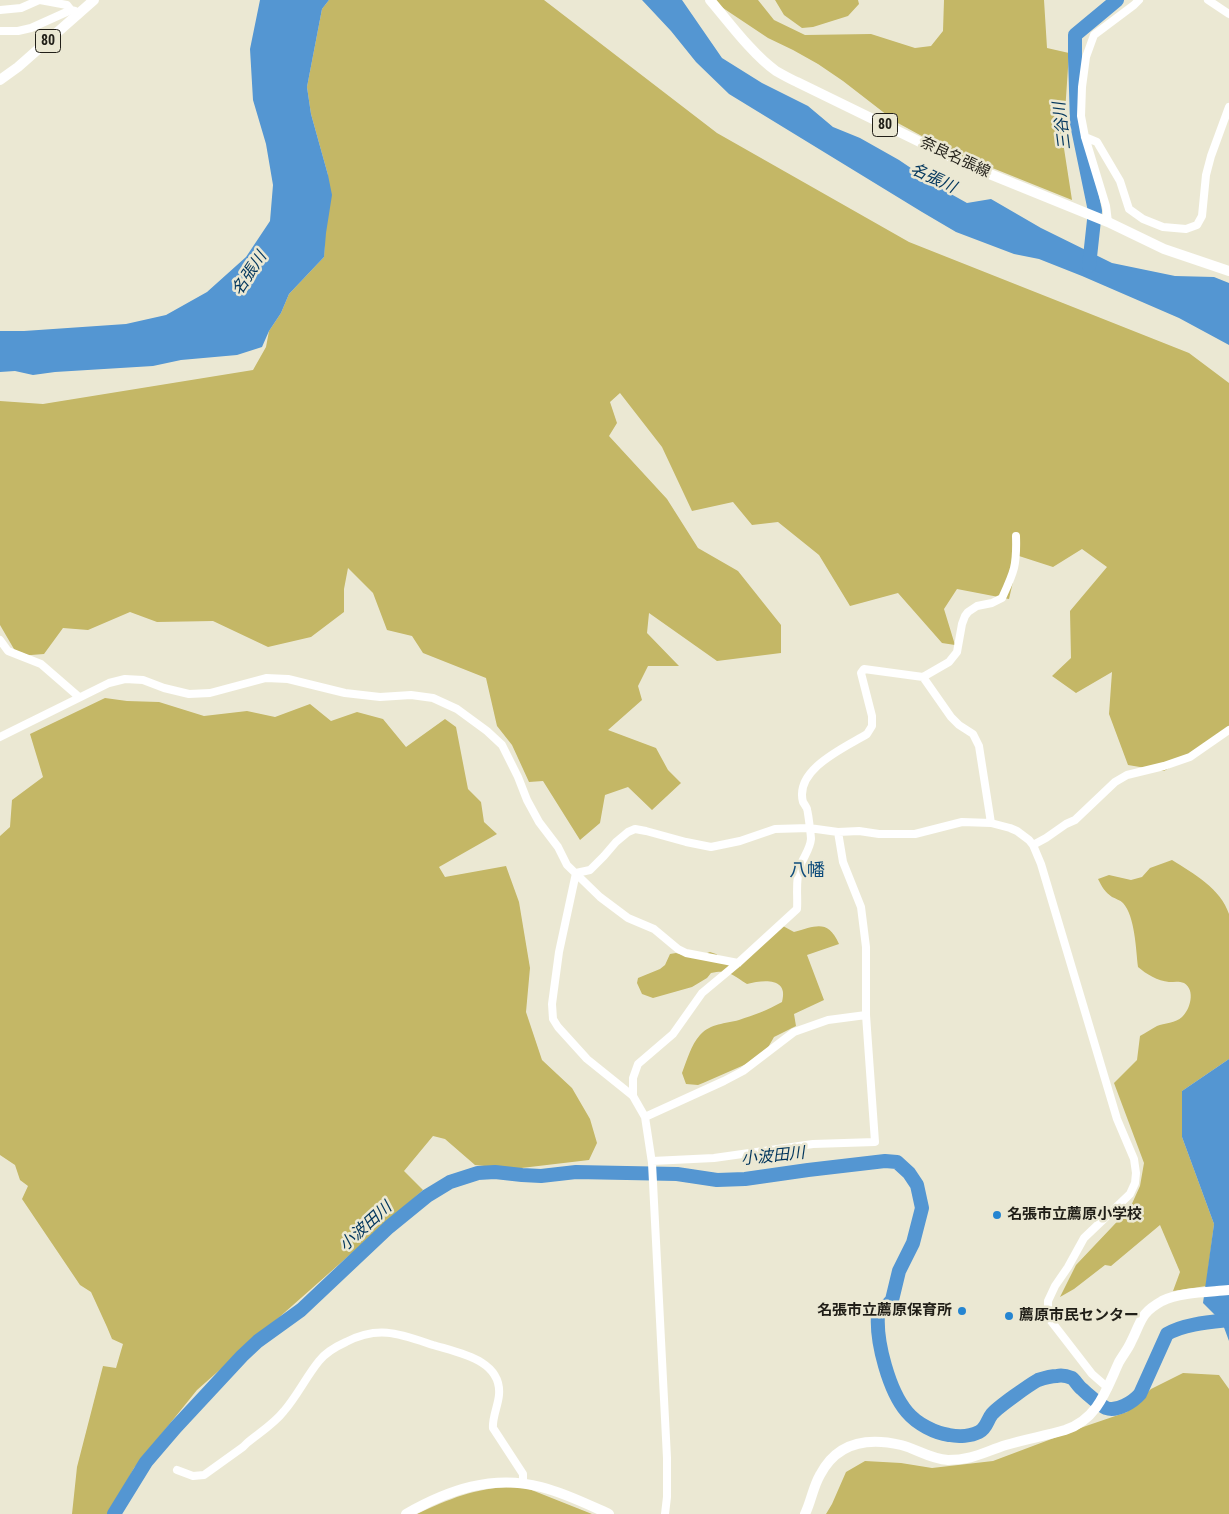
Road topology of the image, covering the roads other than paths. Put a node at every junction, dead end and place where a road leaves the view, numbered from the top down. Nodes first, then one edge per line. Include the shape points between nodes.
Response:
1 (40, 0) edge
2 (94, 0) edge
3 (710, 0) edge
4 (1139, 0) edge
5 (1208, 0) edge
6 (0, 10) edge
7 (74, 13) junction
8 (1229, 14) edge
9 (0, 31) edge
10 (0, 80) edge
11 (1229, 107) edge
12 (1085, 136) junction
13 (1105, 221) junction
14 (1229, 271) edge
15 (1016, 536) dead end
16 (0, 640) edge
17 (923, 677) junction
18 (79, 698) junction
19 (1229, 730) edge
20 (0, 737) edge
21 (991, 822) junction
22 (809, 828) junction
23 (838, 832) junction
24 (1033, 845) junction
25 (576, 873) junction
26 (738, 963) junction
27 (866, 1015) junction
28 (633, 1096) junction
29 (645, 1117) junction
30 (652, 1162) junction
31 (1229, 1290) edge
32 (1107, 1391) junction
33 (178, 1470) dead end
34 (524, 1484) junction
35 (406, 1514) edge
36 (609, 1514) edge
37 (665, 1514) edge
38 (805, 1514) edge

1 - 6 street via 21,8
1 - 7 street via 67,5
2 - 7 main road, 80
3 - 13 main road, 奈良名張線 / 80 via 752,48 790,78 948,156
4 - 12 street via 1094,35 1086,57 1082,87 1081,116
5 - 8 street
7 - 9 street via 31,28
7 - 10 main road, 80
11 - 12 street via 1206,176 1202,216 1197,225 1186,229 1163,227 1129,209 1120,181 1097,142
12 - 13 street via 1106,206
13 - 14 main road, 奈良名張線 / 80 via 1164,249
15 - 17 street via 1014,574 1002,598 968,612 962,624 957,652 949,662
16 - 18 street via 8,651 41,664
17 - 21 street via 951,716 973,734 980,746
17 - 22 street via 864,669 861,679 872,726 867,734 817,764 809,774 803,793
18 - 20 street
18 - 25 street via 109,683 126,679 143,680 189,694 210,693 266,678 288,679 345,693 433,698 457,709 502,745 539,822 567,865
19 - 24 street via 1190,757 1127,775 1075,820
21 - 23 street via 962,822 915,834
21 - 24 street via 1017,831
22 - 23 street
22 - 25 street via 775,829 710,847 636,829 616,842 590,870
22 - 26 street via 809,850 797,881 797,910
23 - 27 street via 844,862 861,907 866,947
24 - 32 street via 1117,1119 1136,1166 1135,1183 1130,1194 1084,1238 1048,1301 1051,1321
25 - 26 street via 600,898 628,918 654,929 678,949
25 - 28 street via 559,952 553,1019 587,1059
26 - 28 street via 702,993 673,1034 638,1064 633,1078
27 - 29 street via 828,1020 794,1032 742,1071
27 - 30 street via 875,1142 813,1144 714,1158
28 - 29 street
29 - 30 street
30 - 37 street via 668,1475
31 - 32 main road via 1182,1295 1164,1300 1145,1313
32 - 38 main road via 1085,1420 1066,1430 970,1458 938,1459 901,1445 876,1442 852,1444 826,1465
33 - 34 street via 193,1476 204,1475 278,1418 328,1351 365,1333 380,1332 394,1333 471,1357 490,1369 496,1376 499,1389 493,1428 523,1474
34 - 35 main road via 485,1484 462,1488
34 - 36 main road via 548,1489

